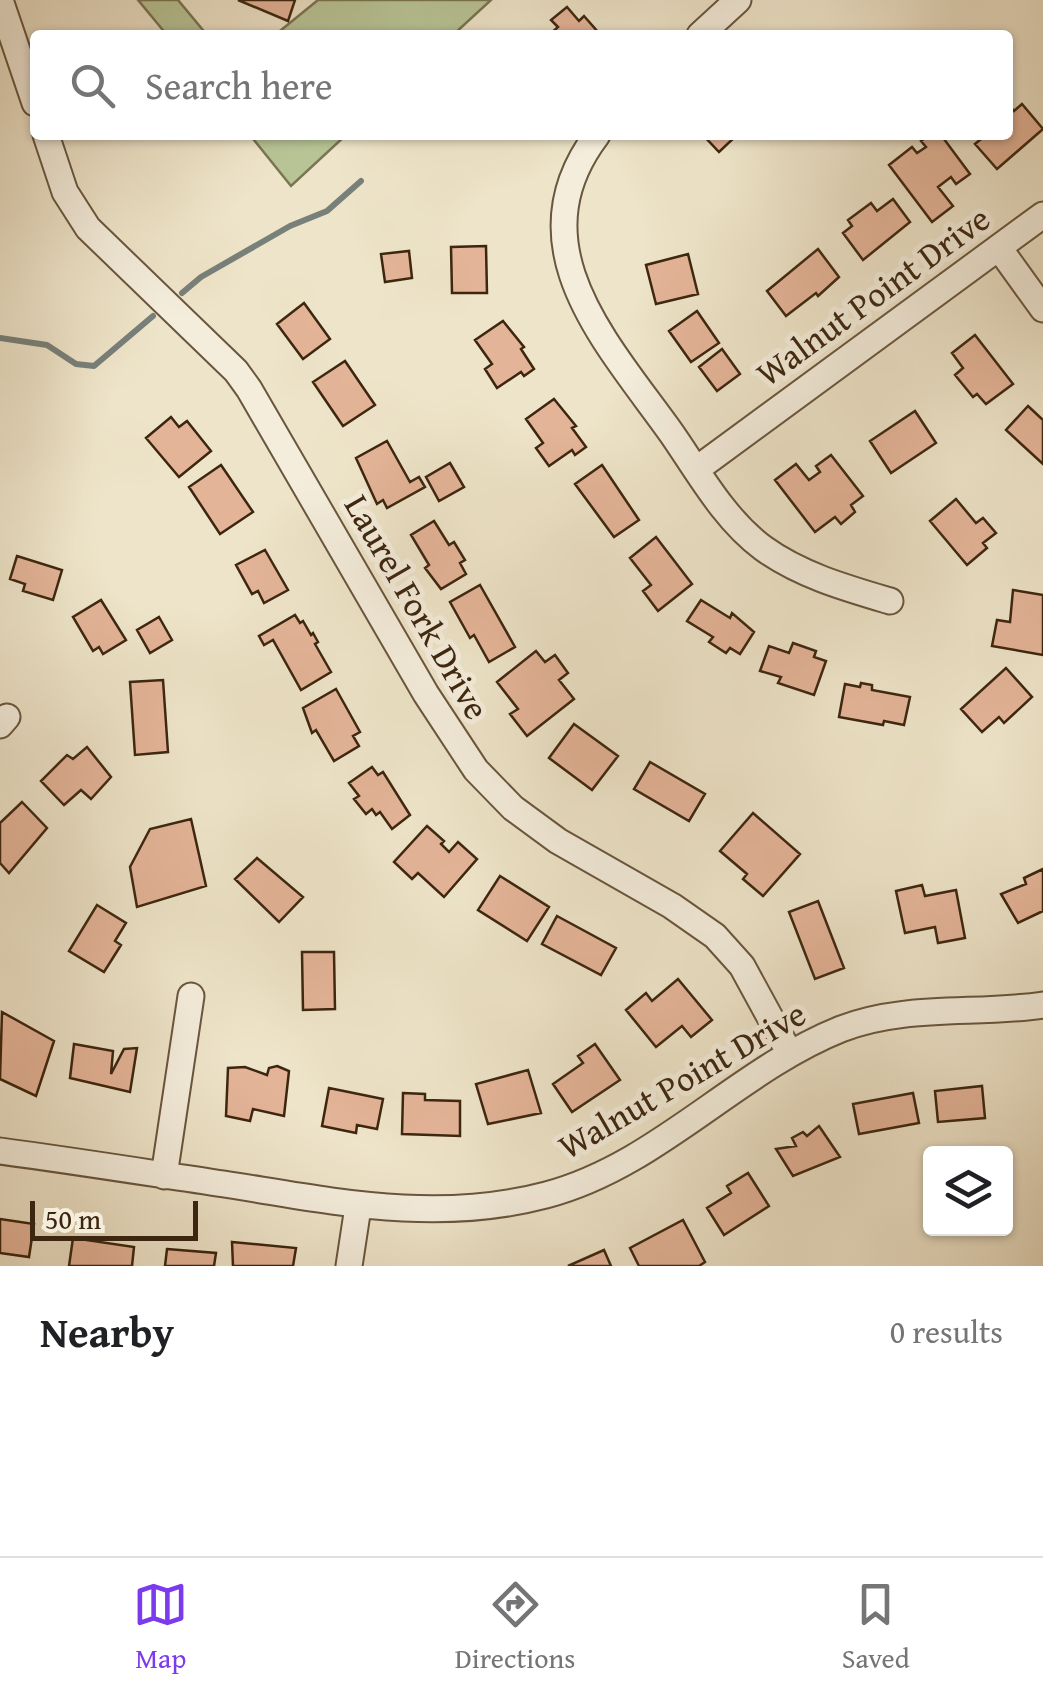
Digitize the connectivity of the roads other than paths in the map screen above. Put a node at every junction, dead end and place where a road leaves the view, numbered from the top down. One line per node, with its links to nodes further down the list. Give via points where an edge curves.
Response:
1 (0, 0): 4 (street)
2 (738, 0): 3 (street)
3 (705, 30)
4 (30, 88)
5 (48, 140): 14 (street, Laurel Fork Drive, via 65,192 88,228 249,389 476,770 558,841 715,936 742,966)
6 (594, 140): 10 (street, via 573,174 566,219 573,281 592,322)
7 (1043, 216): 8 (street, Walnut Point Drive)
8 (998, 248): 9 (street); 10 (street, Walnut Point Drive)
9 (1043, 310)
10 (696, 469): 11 (street, via 729,516 787,564)
11 (890, 601)
12 (191, 996): 16 (street)
13 (1043, 1005): 14 (street, Walnut Point Drive, via 896,1016 844,1028)
14 (790, 1054): 17 (street, Walnut Point Drive, via 635,1156 551,1194 487,1207)
15 (0, 1151): 16 (street, Walnut Point Drive)
16 (164, 1176): 17 (street, Walnut Point Drive)
17 (358, 1207): 18 (street)
18 (349, 1266)

